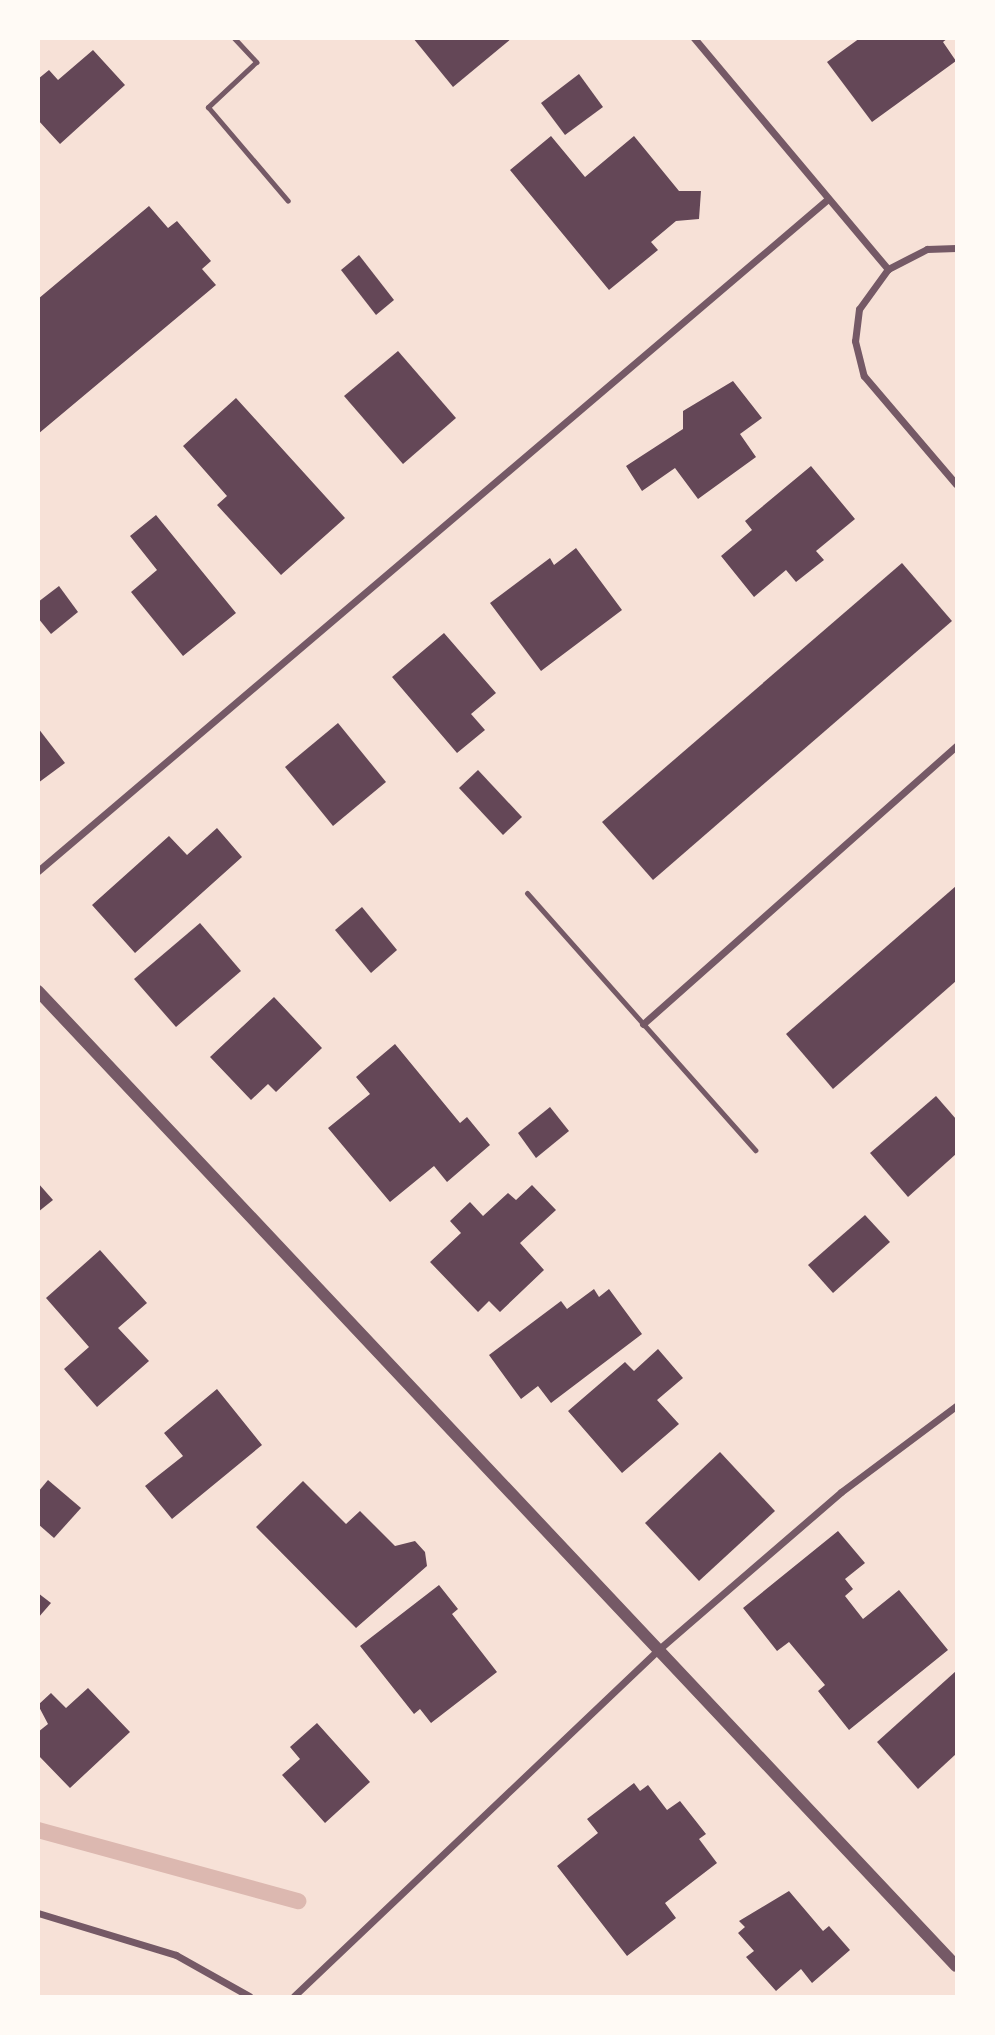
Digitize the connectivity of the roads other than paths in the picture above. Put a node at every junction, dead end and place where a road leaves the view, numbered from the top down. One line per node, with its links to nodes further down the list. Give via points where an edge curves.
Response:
1 (234, 38): 4 (lane, via 256,62 208,107)
2 (694, 38): 3 (street)
3 (828, 198): 6 (street); 9 (street)
4 (288, 201)
5 (957, 248): 6 (street, via 927,249)
6 (888, 269): 7 (street, via 859,309 855,341 864,376)
7 (957, 484)
8 (957, 746): 12 (street)
9 (38, 872)
10 (527, 893): 12 (lane)
11 (38, 991): 15 (street)
12 (643, 1024): 13 (lane)
13 (755, 1150)
14 (957, 1406): 15 (street, via 841,1492)
15 (658, 1650): 17 (street); 19 (street)
16 (38, 1913): 18 (street, via 176,1955)
17 (957, 1966)
18 (249, 1997)
19 (294, 1997)

